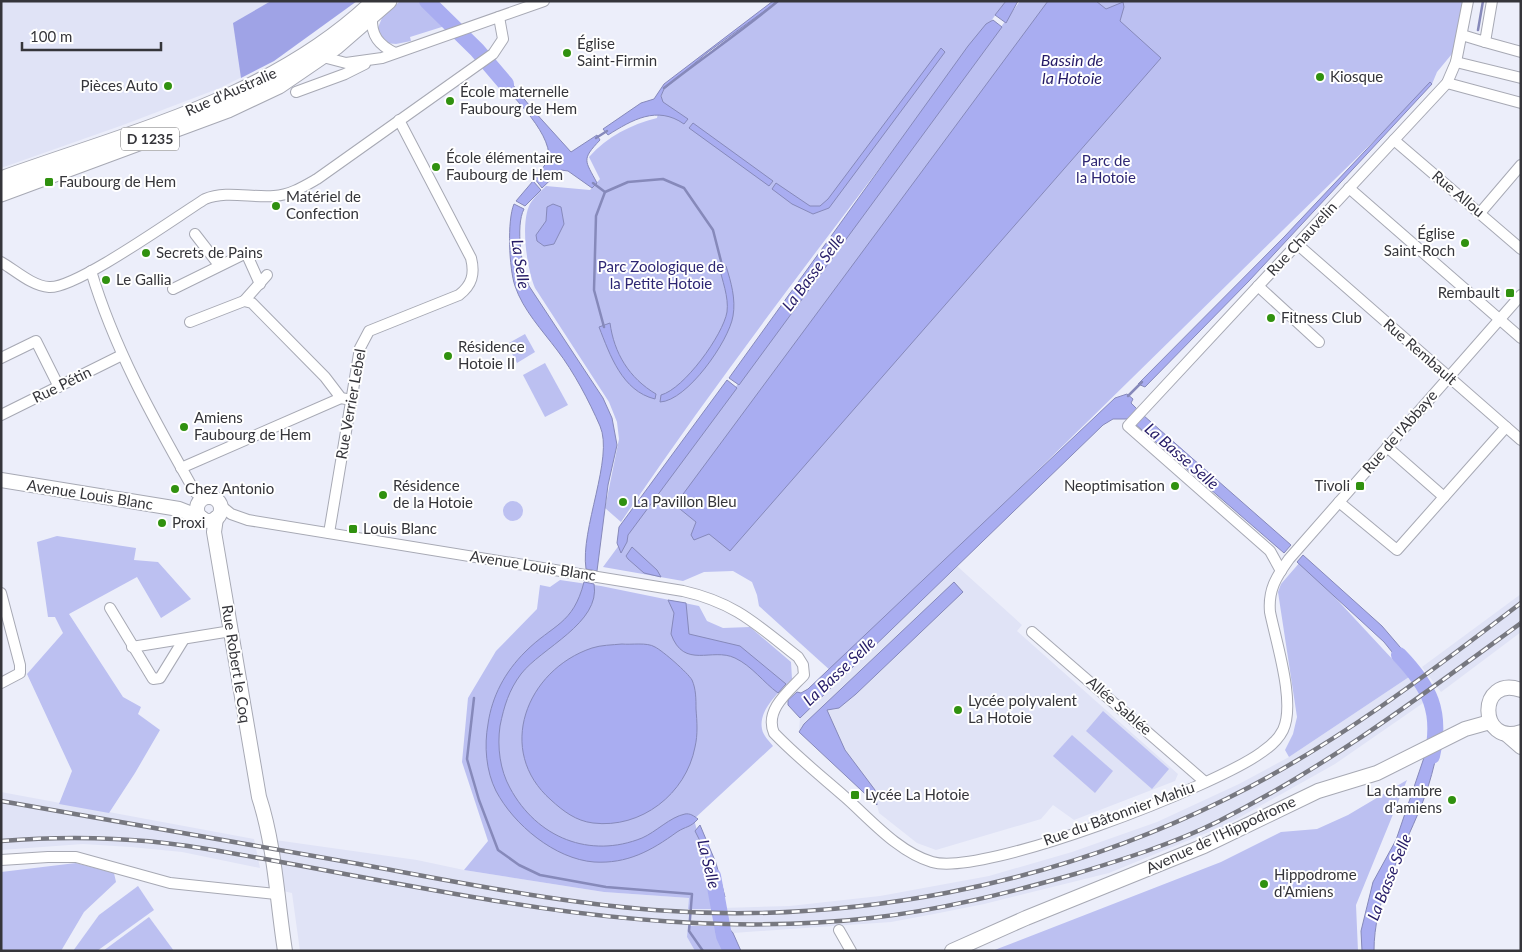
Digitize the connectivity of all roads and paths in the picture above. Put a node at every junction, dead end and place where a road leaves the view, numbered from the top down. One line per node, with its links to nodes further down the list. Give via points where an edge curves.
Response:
1 (374, 1): 8 (main road, D 1235)
2 (388, 1): 6 (main road, D 1235)
3 (544, 1): 7 (street, Rue d'Australie)
4 (1468, 1): 9 (street, Rue Chauvelin)
5 (1492, 1): 10 (street)
6 (372, 17): 8 (main road, D 1235); 12 (street, via 373,32 378,42)
7 (499, 17): 12 (street, Rue d'Australie); 20 (street, via 503,39 493,54)
8 (346, 32): 13 (main road, Rue d'Australie / D 1235); 23 (main road, Rue d'Australie / D 1235, via 256,84 219,100)
9 (1462, 35): 10 (street); 15 (street, Rue Chauvelin)
10 (1485, 42): 11 (street)
11 (1521, 52)
12 (395, 53): 14 (street, Rue d'Australie)
13 (323, 57): 14 (street, Rue d'Australie, via 346,63); 25 (main road, Rue d'Australie / D 1235, via 279,86 228,110)
14 (370, 61): 18 (street, Rue d'Australie)
15 (1456, 62): 16 (street); 17 (street, Rue Chauvelin)
16 (1521, 78)
17 (1447, 83): 19 (street); 21 (street, Rue Chauvelin)
18 (296, 92)
19 (1521, 103)
20 (399, 120): 32 (street, via 301,189 274,196 216,195 205,199); 47 (street, Rue Verrier Lebel, via 471,258 473,278 458,295 369,331 360,348)
21 (1394, 140): 24 (street, Rue Chauvelin); 26 (street, Rue Allou)
22 (1521, 165): 26 (street)
23 (1, 179)
24 (1350, 188): 28 (street, Rue Chauvelin); 39 (street)
25 (1, 194)
26 (1480, 213): 29 (street, Rue Allou)
27 (195, 234): 31 (street)
28 (1297, 244): 35 (street, Rue Chauvelin); 45 (street, Rue Rembault)
29 (1521, 249)
30 (1, 262): 32 (street, via 36,283 50,287 63,286)
31 (218, 265): 34 (street, via 247,255); 36 (street)
32 (91, 271): 43 (street)
33 (267, 276): 34 (street)
34 (260, 284): 38 (street)
35 (1258, 286): 42 (street); 60 (street, Rue Chauvelin, via 1128,426 1270,551)
36 (173, 289)
37 (1521, 294): 39 (street, Rue de l'Abbaye)
38 (244, 301): 40 (street); 47 (street, via 258,308)
39 (1499, 319): 41 (street); 45 (street, Rue de l'Abbaye)
40 (190, 322)
41 (1521, 338)
42 (1319, 342)
43 (122, 355): 46 (street, Rue Pétin); 52 (street, via 143,401)
44 (1, 358): 46 (street, via 36,341)
45 (1449, 376): 49 (street, Rue Rembault); 51 (street, Rue de l'Abbaye)
46 (59, 387): 48 (street, Rue Pétin)
47 (346, 399): 52 (street); 59 (street, Rue Verrier Lebel)
48 (1, 415)
49 (1506, 427): 50 (street, Rue Rembault); 54 (street)
50 (1521, 440)
51 (1387, 447): 54 (street); 56 (street, Rue de l'Abbaye)
52 (181, 468): 55 (street)
53 (1, 480): 57 (street, Avenue Louis Blanc)
54 (1444, 497): 56 (street, via 1397,550)
55 (201, 501): 57 (street, Avenue Louis Blanc); 58 (street, Rue Robert le Coq, via 198,511); 58 (street, via 214,498)
56 (1339, 502): 60 (street, Rue de l'Abbaye)
57 (179, 509): 58 (street, Avenue Louis Blanc)
58 (216, 517): 59 (street, Avenue Louis Blanc); 63 (street, Rue Robert le Coq)
59 (329, 533): 69 (street, Avenue Louis Blanc, via 703,595 723,602 798,657 803,665 804,675 781,700)
60 (1281, 570): 74 (street, Rue du Bâtonnier Mahiu, via 1269,597 1288,700 1287,720 1278,739 1261,754)
61 (1, 593): 67 (street, via 20,665 20,673)
62 (110, 608): 66 (street)
63 (231, 631): 65 (street); 76 (street, Rue Robert le Coq, via 259,797 260,825)
64 (1032, 632): 74 (street, Allée Sablée)
65 (184, 639): 66 (street); 66 (street, via 156,680)
66 (132, 647)
67 (1, 683)
68 (1518, 686): 70 (street, via 1498,691 1490,701)
69 (770, 721): 74 (street, Rue du Bâtonnier Mahiu, via 774,733 783,742 881,829 910,852 938,864 976,860 1079,832)
70 (1490, 722): 72 (street); 80 (street, Avenue de l'Hippodrome, via 1450,736 1377,773 1310,794 1195,850)
71 (1521, 732): 72 (street)
72 (1506, 734): 73 (street)
73 (1521, 747)
74 (1205, 782)
75 (1, 860): 76 (street, via 76,857 158,881)
76 (276, 894): 78 (street)
77 (839, 930): 79 (street)
78 (285, 951)
79 (851, 951)
80 (952, 951)

